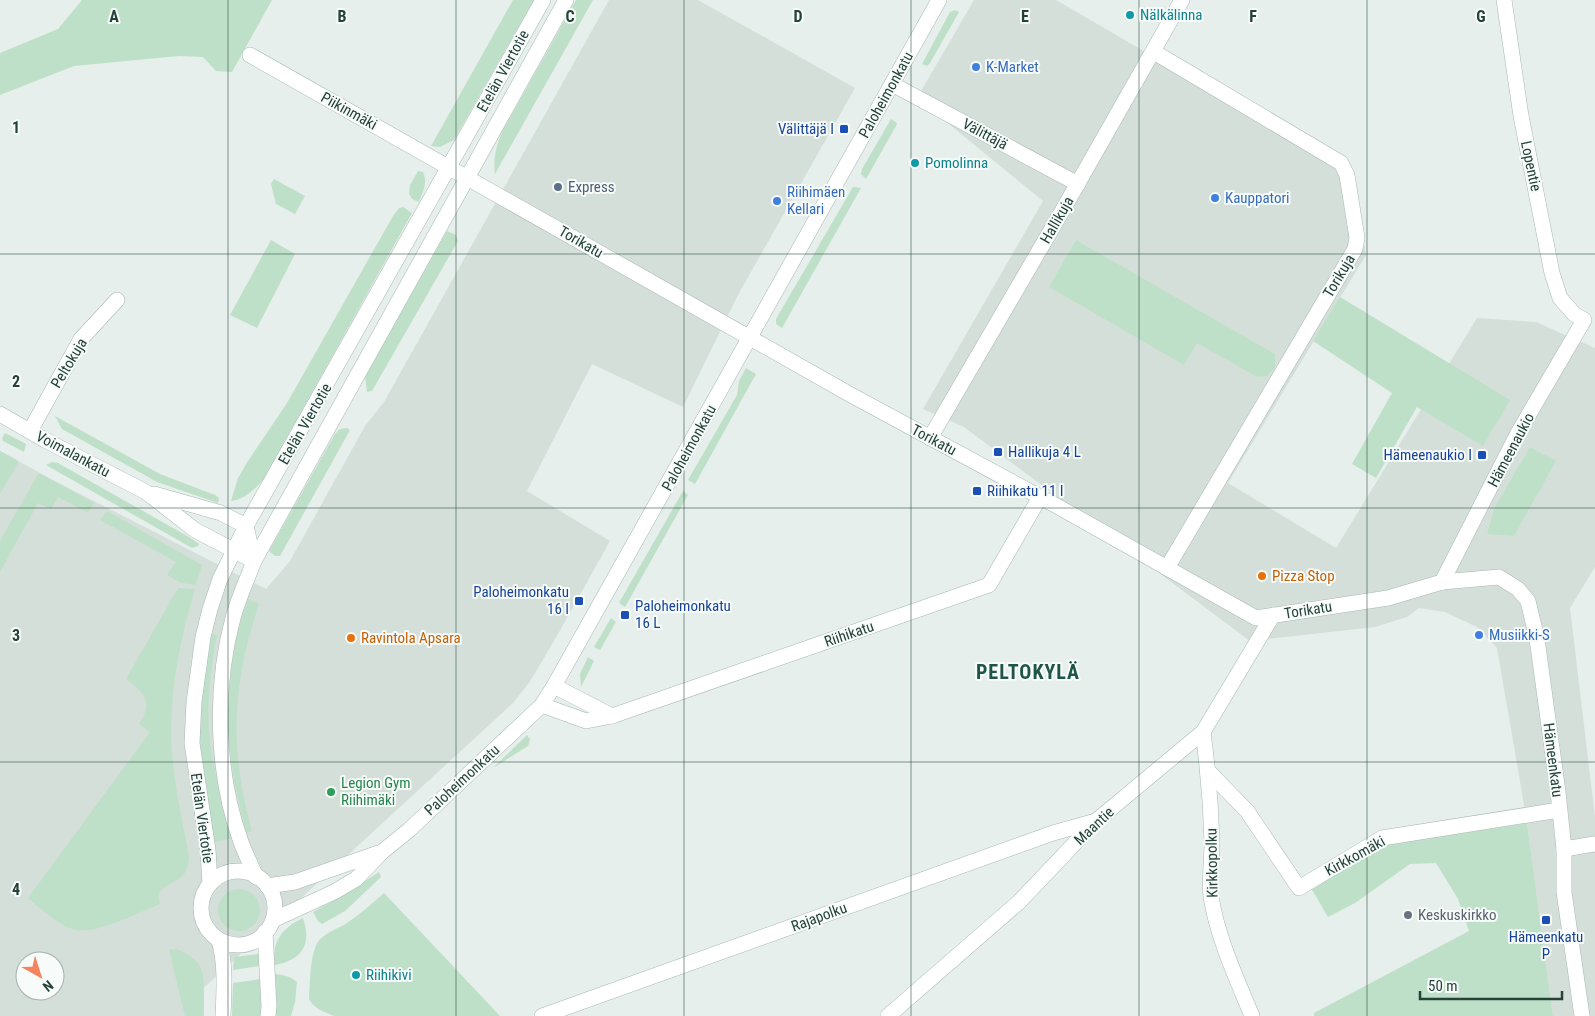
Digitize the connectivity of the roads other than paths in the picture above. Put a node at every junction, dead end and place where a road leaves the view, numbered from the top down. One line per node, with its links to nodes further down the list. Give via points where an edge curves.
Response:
1 (543, 0): 9 (street, Etelän Viertotie)
2 (566, 0): 10 (street, Etelän Viertotie)
3 (939, 0): 8 (street, Paloheimonkatu)
4 (1182, 0): 6 (street, Hallikuja)
5 (1504, 0): 13 (street, Lopentie, via 1521,116 1552,273 1560,298 1574,314)
6 (1154, 52): 11 (street, Hallikuja); 23 (street, Torikuja, via 1342,162 1358,238 1355,249)
7 (250, 55): 9 (street, Piikinmäki)
8 (892, 84): 11 (street, Välittäjä); 14 (street, Paloheimonkatu)
9 (448, 168): 10 (street, Torikatu); 20 (street, Etelän Viertotie)
10 (467, 179): 14 (street, Torikatu); 22 (street, Etelän Viertotie)
11 (1078, 184): 17 (street, Hallikuja)
12 (117, 300): 16 (street, Peltokuja, via 81,339)
13 (1589, 322): 24 (street, Hämeenaukio, via 1518,433)
14 (750, 338): 17 (street, Torikatu); 26 (street, Paloheimonkatu)
15 (0, 414): 16 (street, Voimalankatu)
16 (30, 431): 18 (street, Voimalankatu)
17 (930, 438): 19 (street, Torikatu)
18 (146, 492): 20 (street, Voimalankatu, via 221,513); 21 (street, Voimalankatu, via 195,530)
19 (1040, 496): 23 (street, Torikatu); 28 (street, Riihikatu, via 989,586)
20 (246, 526): 21 (street, Etelän Viertotie); 22 (street)
21 (234, 551): 22 (street, Voimalankatu); 37 (street, Etelän Viertotie, via 210,609 194,702 192,743)
22 (254, 561): 36 (street, Etelän Viertotie, via 233,617 220,721 229,796 241,842)
23 (1167, 568): 25 (street, Torikatu, via 1256,618)
24 (1442, 582): 25 (street, Torikatu, via 1388,598); 31 (street, Hämeenkatu, via 1499,577 1518,589 1528,601 1537,639)
25 (1273, 615): 29 (street, Maantie)
26 (554, 686): 27 (street, Paloheimonkatu); 28 (street)
27 (542, 705): 28 (street, Riihikatu, via 586,721); 35 (street, Paloheimonkatu)
28 (612, 716)
29 (1203, 732): 30 (street, Kirkkopolku); 32 (street, Maantie)
30 (1208, 772): 31 (street, Kirkkomäki, via 1247,811 1299,888 1382,838); 40 (street, Kirkkopolku, via 1211,894 1216,921)
31 (1559, 810): 34 (street, Hämeenkatu)
32 (1096, 821): 43 (street, Rajapolku, via 1053,833); 44 (street, Maantie, via 1019,902)
33 (1595, 844): 34 (street)
34 (1564, 849): 45 (street, Hämeenkatu, via 1564,892)
35 (382, 852): 36 (street, Paloheimonkatu, via 295,882); 38 (street, Paloheimonkatu, via 356,879)
36 (261, 881): 37 (street, via 242,872 228,873); 38 (street, via 273,899 274,913)
37 (210, 884): 39 (street, via 201,904 202,918 209,931)
38 (269, 926): 39 (street, via 254,941 240,945); 42 (street)
39 (220, 940): 41 (street)
40 (1247, 1015)
41 (224, 1016)
42 (268, 1016)
43 (542, 1016)
44 (888, 1016)
45 (1582, 1016)

